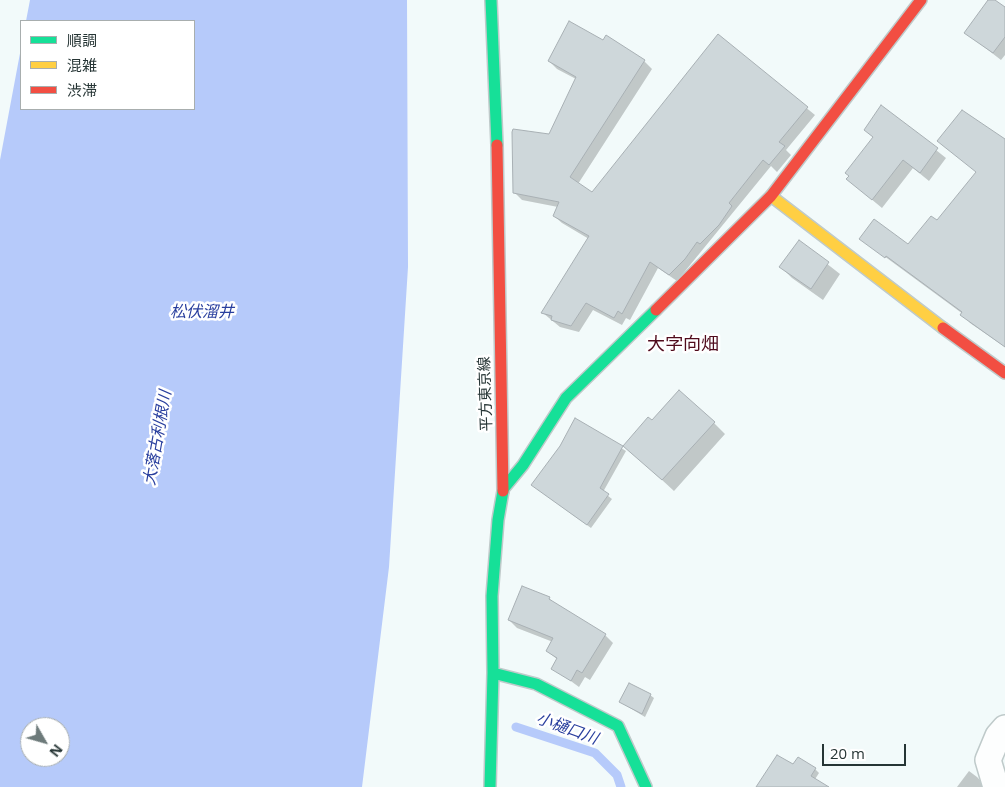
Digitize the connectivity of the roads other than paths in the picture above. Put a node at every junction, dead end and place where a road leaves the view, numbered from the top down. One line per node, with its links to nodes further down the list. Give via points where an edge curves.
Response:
1 (491, 0): 5 (street, 平方東京線)
2 (921, 0): 3 (street)
3 (771, 196): 4 (street); 5 (street, via 566,398)
4 (1005, 373)
5 (504, 488): 6 (street, 平方東京線, via 492,596)
6 (493, 673): 8 (street, 平方東京線); 9 (street, via 536,684 618,726)
7 (1005, 728): 10 (street, via 988,760)
8 (490, 787)
9 (646, 787)
10 (996, 787)

